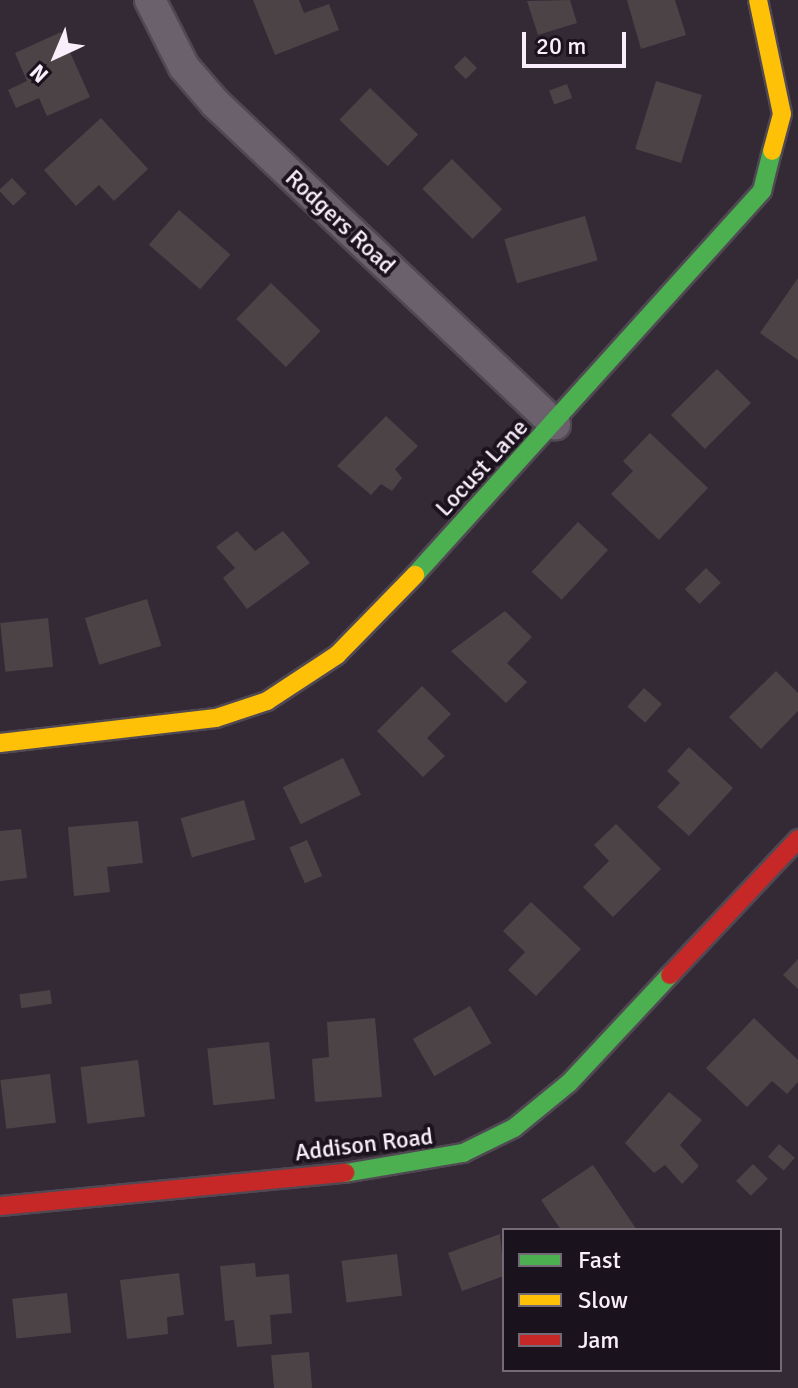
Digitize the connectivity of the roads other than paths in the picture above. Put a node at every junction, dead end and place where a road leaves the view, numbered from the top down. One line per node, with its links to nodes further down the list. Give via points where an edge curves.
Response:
1 (150, 0): 3 (street, Rodgers Road, via 184,67 215,103)
2 (758, 0): 3 (street, Locust Lane, via 782,114 762,191)
3 (555, 425): 4 (street, Locust Lane, via 304,681 216,718)
4 (0, 743)
5 (798, 839): 6 (street, Addison Road, via 569,1083 514,1128 463,1153 403,1168)
6 (0, 1206)

